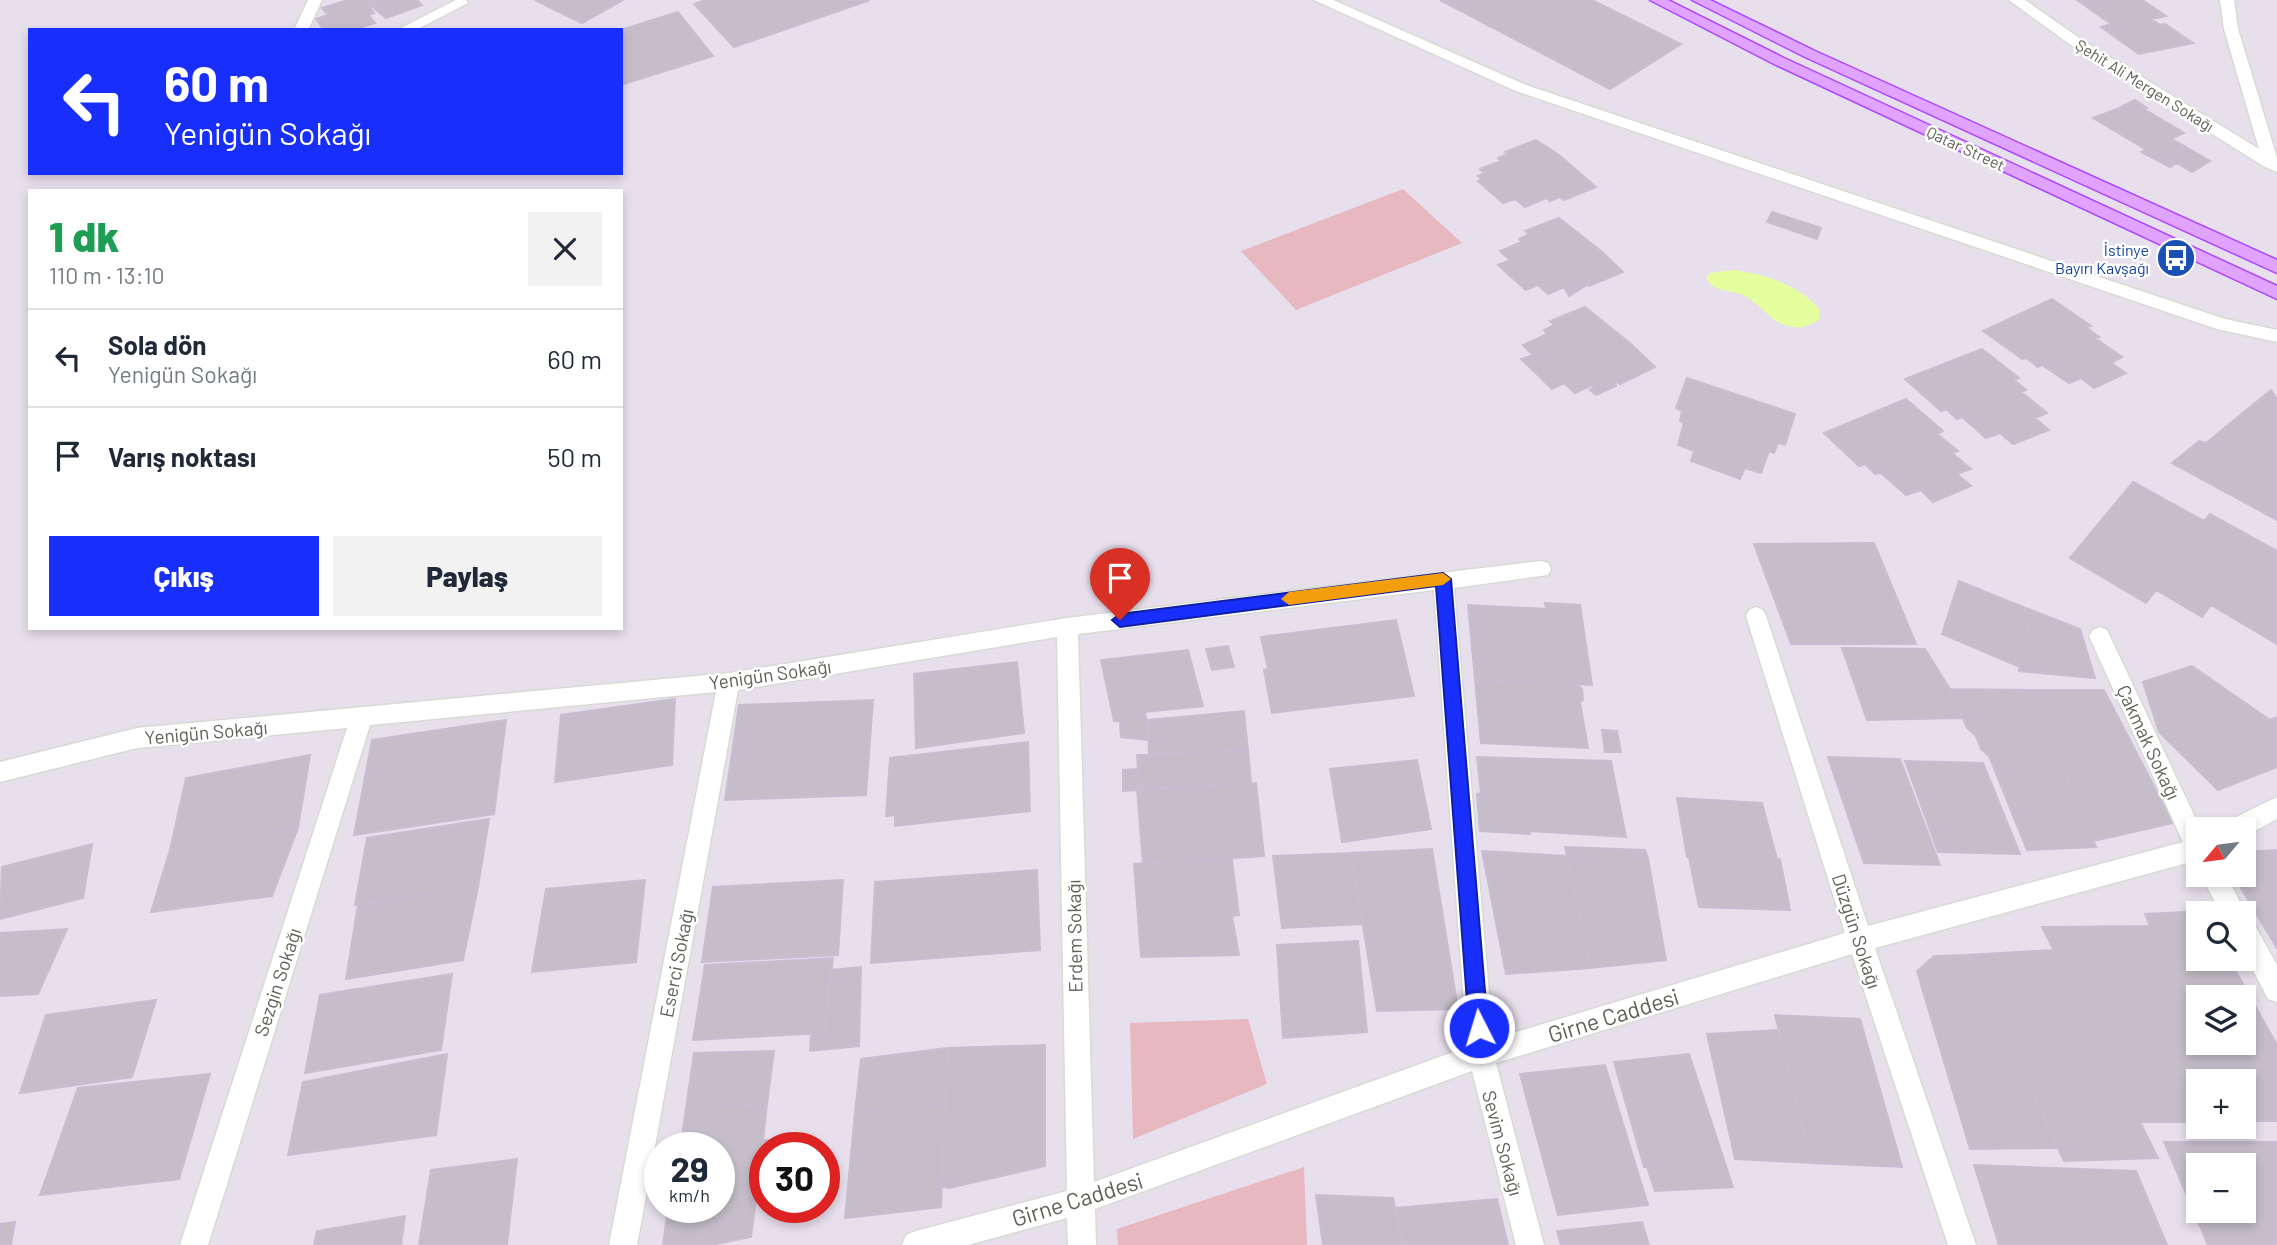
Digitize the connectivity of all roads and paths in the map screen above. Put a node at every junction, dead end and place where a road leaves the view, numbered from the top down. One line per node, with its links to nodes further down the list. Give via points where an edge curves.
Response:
1 (315, 0): 8 (street)
2 (1321, 0): 13 (street, via 1521,88 2223,326)
3 (1657, 0): 12 (main road, Qatar Street)
4 (1699, 0): 11 (main road, Qatar Street)
5 (2016, 0): 10 (street, Şehit Ali Mergen Sokağı)
6 (2227, 0): 10 (street, via 2231,29)
7 (461, 3): 9 (street)
8 (302, 28)
9 (408, 28)
10 (2275, 166)
11 (2277, 267)
12 (2277, 293)
13 (2277, 336)
14 (1541, 569): 15 (street, Yenigün Sokağı)
15 (1443, 579): 17 (street, Yenigün Sokağı); 29 (street, Sevim Sokağı)
16 (1756, 616): 26 (street, Düzgün Sokağı)
17 (1066, 627): 19 (street, Yenigün Sokağı); 30 (street, Erdem Sokağı)
18 (2099, 636): 24 (street, Çakmak Sokağı)
19 (730, 682): 20 (street, Yenigün Sokağı); 32 (street, Eserci Sokağı)
20 (360, 718): 21 (street, Yenigün Sokağı, via 137,738); 31 (street, Sezgin Sokağı)
21 (0, 772)
22 (2277, 807): 23 (street)
23 (2256, 818)
24 (2186, 822)
25 (2186, 851): 26 (street, Girne Caddesi)
26 (1860, 940): 29 (street, Girne Caddesi); 36 (street, Düzgün Sokağı)
27 (2256, 952): 28 (street)
28 (2277, 990)
29 (1481, 1055): 30 (street, Girne Caddesi); 35 (street, Sevim Sokağı)
30 (1080, 1201): 33 (street, Girne Caddesi); 34 (street, Erdem Sokağı)
31 (194, 1245)
32 (623, 1245)
33 (916, 1245)
34 (1082, 1245)
35 (1530, 1245)
36 (1962, 1245)

